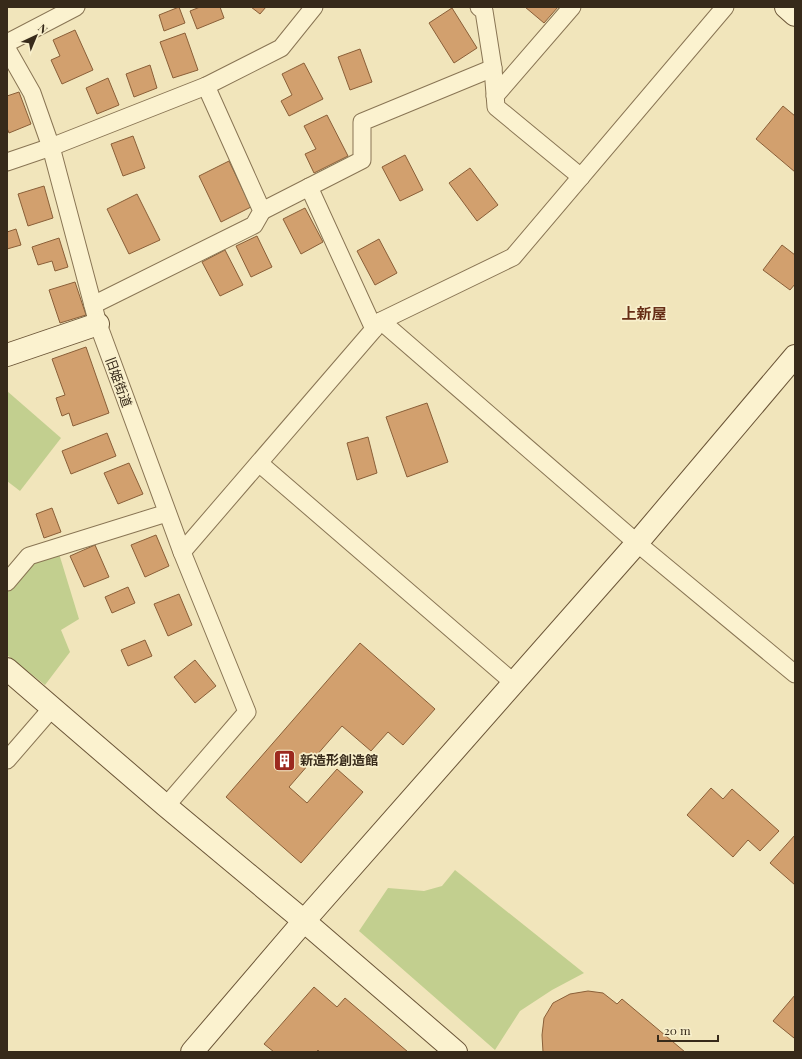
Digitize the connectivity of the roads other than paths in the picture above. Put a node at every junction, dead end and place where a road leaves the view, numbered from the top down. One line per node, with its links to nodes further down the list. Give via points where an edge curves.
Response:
1 (76, 7): 8 (street)
2 (314, 7): 11 (street, via 281,48)
3 (479, 7): 10 (street, via 484,11)
4 (572, 7): 12 (street)
5 (725, 7): 15 (street)
6 (786, 7): 7 (street)
7 (795, 15)
8 (7, 43)
9 (7, 49): 13 (street, 旧姫街道, via 32,93)
10 (493, 68): 12 (street); 16 (street, via 362,122 362,160)
11 (206, 86): 13 (street); 17 (street)
12 (495, 96): 15 (street, via 496,107)
13 (51, 147): 14 (street); 18 (street, 旧姫街道)
14 (7, 162)
15 (581, 177): 19 (street, via 513,258)
16 (309, 187): 17 (street); 19 (street)
17 (262, 211): 18 (street, via 254,225)
18 (95, 315): 20 (street); 23 (street, 旧姫街道)
19 (378, 325): 22 (street); 24 (street)
20 (7, 355)
21 (795, 356): 24 (street)
22 (259, 462): 25 (street); 29 (street)
23 (167, 513): 25 (street, 旧姫街道); 26 (street, via 29,556)
24 (637, 543): 28 (street); 29 (street)
25 (182, 552): 32 (street, 旧姫街道, via 247,712)
26 (7, 582)
27 (7, 669): 30 (street)
28 (795, 674)
29 (514, 683): 33 (street)
30 (52, 708): 31 (street); 32 (street)
31 (7, 760)
32 (166, 806): 33 (street)
33 (304, 921): 34 (street); 35 (street)
34 (192, 1052)
35 (456, 1052)

